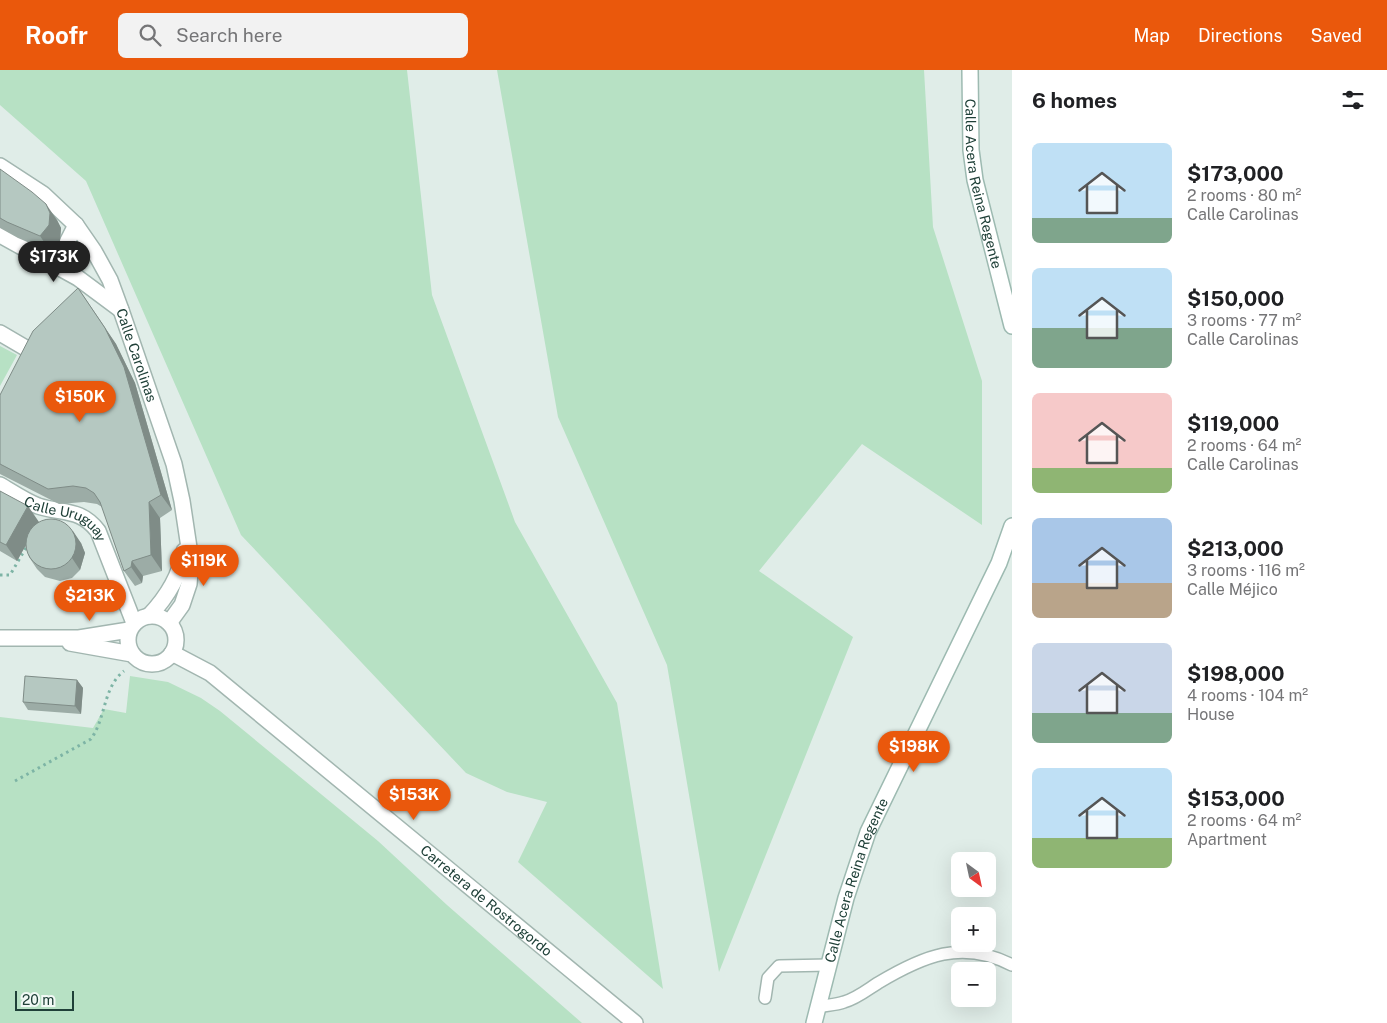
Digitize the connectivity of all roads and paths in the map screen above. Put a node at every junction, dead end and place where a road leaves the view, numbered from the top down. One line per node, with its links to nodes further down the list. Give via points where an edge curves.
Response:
1 (970, 70): 7 (street, Calle Acera Reina Regente, via 971,150 975,180)
2 (0, 166): 3 (street, via 43,194)
3 (76, 225): 5 (street); 6 (street, via 110,280)
4 (0, 235): 5 (street, Calle Carolinas)
5 (55, 266): 6 (street, Calle Carolinas, via 78,278)
6 (122, 310): 12 (street, Calle Carolinas, via 174,464)
7 (1012, 326)
8 (0, 333): 9 (street, via 29,350 32,356)
9 (21, 379)
10 (0, 485): 17 (street, Calle Uruguay, via 38,506 79,514 89,520 98,531)
11 (1012, 526): 23 (street, Calle Acera Reina Regente, via 999,563 868,832)
12 (186, 540): 15 (street, Calle Carolinas, via 183,561 175,581); 16 (street, Calle Carolinas, via 191,561 189,584 182,605)
13 (30, 542): 14 (path, via 10,575)
14 (0, 575)
15 (149, 616): 16 (street, via 160,617); 17 (street)
16 (169, 623): 20 (street, via 174,632)
17 (132, 627): 19 (street); 21 (street, via 129,646)
18 (0, 638): 19 (street)
19 (54, 640): 21 (street)
20 (172, 653): 21 (street, via 158,662); 27 (street, Carretera de Rostrogordo, via 210,673)
21 (137, 658): 22 (path, via 111,685 98,728 91,739)
22 (15, 781)
23 (829, 964): 25 (lane, via 779,966 768,978); 26 (street, Calle Acera Reina Regente)
24 (1012, 965): 26 (lane, via 984,953 957,951 930,957 900,970 844,1002)
25 (765, 998)
26 (817, 1006): 28 (street, Calle Acera Reina Regente)
27 (635, 1023)
28 (814, 1023)

